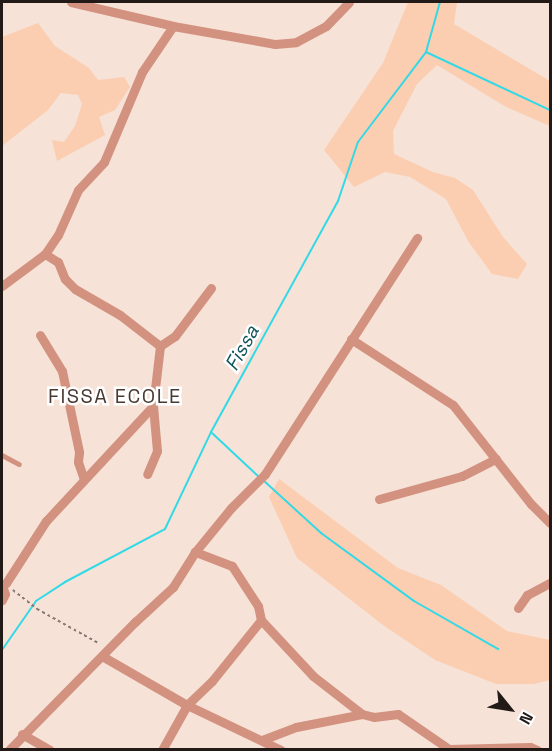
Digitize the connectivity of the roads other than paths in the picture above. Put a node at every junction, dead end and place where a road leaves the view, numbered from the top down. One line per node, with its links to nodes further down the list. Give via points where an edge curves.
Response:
1 (71, 2): 3 (street)
2 (349, 2): 3 (street, via 326,26 296,42 274,44)
3 (173, 27): 5 (street, via 142,72 104,162 78,190)
4 (417, 238): 9 (street)
5 (45, 254): 6 (street); 10 (street, via 58,262 65,279 75,289 120,315)
6 (2, 286)
7 (211, 288): 10 (street, via 175,336)
8 (40, 335): 16 (street, via 62,371)
9 (351, 339): 13 (street, via 453,405); 19 (street, via 265,474)
10 (160, 346): 11 (street)
11 (153, 406): 15 (street, via 158,451); 16 (street)
12 (2, 454): 14 (lane)
13 (496, 459): 17 (street, via 462,476); 18 (street)
14 (19, 464)
15 (147, 474)
16 (84, 479): 21 (street, via 46,521)
17 (379, 499)
18 (550, 523)
19 (195, 552): 24 (street, via 232,566 258,606); 25 (street, via 173,587)
20 (550, 583): 23 (street, via 527,595)
21 (3, 584): 22 (street)
22 (2, 600)
23 (518, 608)
24 (261, 620): 26 (street, via 212,681); 27 (street, via 313,676)
25 (105, 653): 26 (street); 28 (street)
26 (187, 705): 29 (street); 32 (street)
27 (362, 714): 29 (street, via 296,727); 34 (street, via 398,714 449,749)
28 (22, 734): 30 (street); 31 (street)
29 (262, 740): 33 (street)
30 (9, 750)
31 (50, 750)
32 (162, 750)
33 (281, 750)
34 (537, 750)

